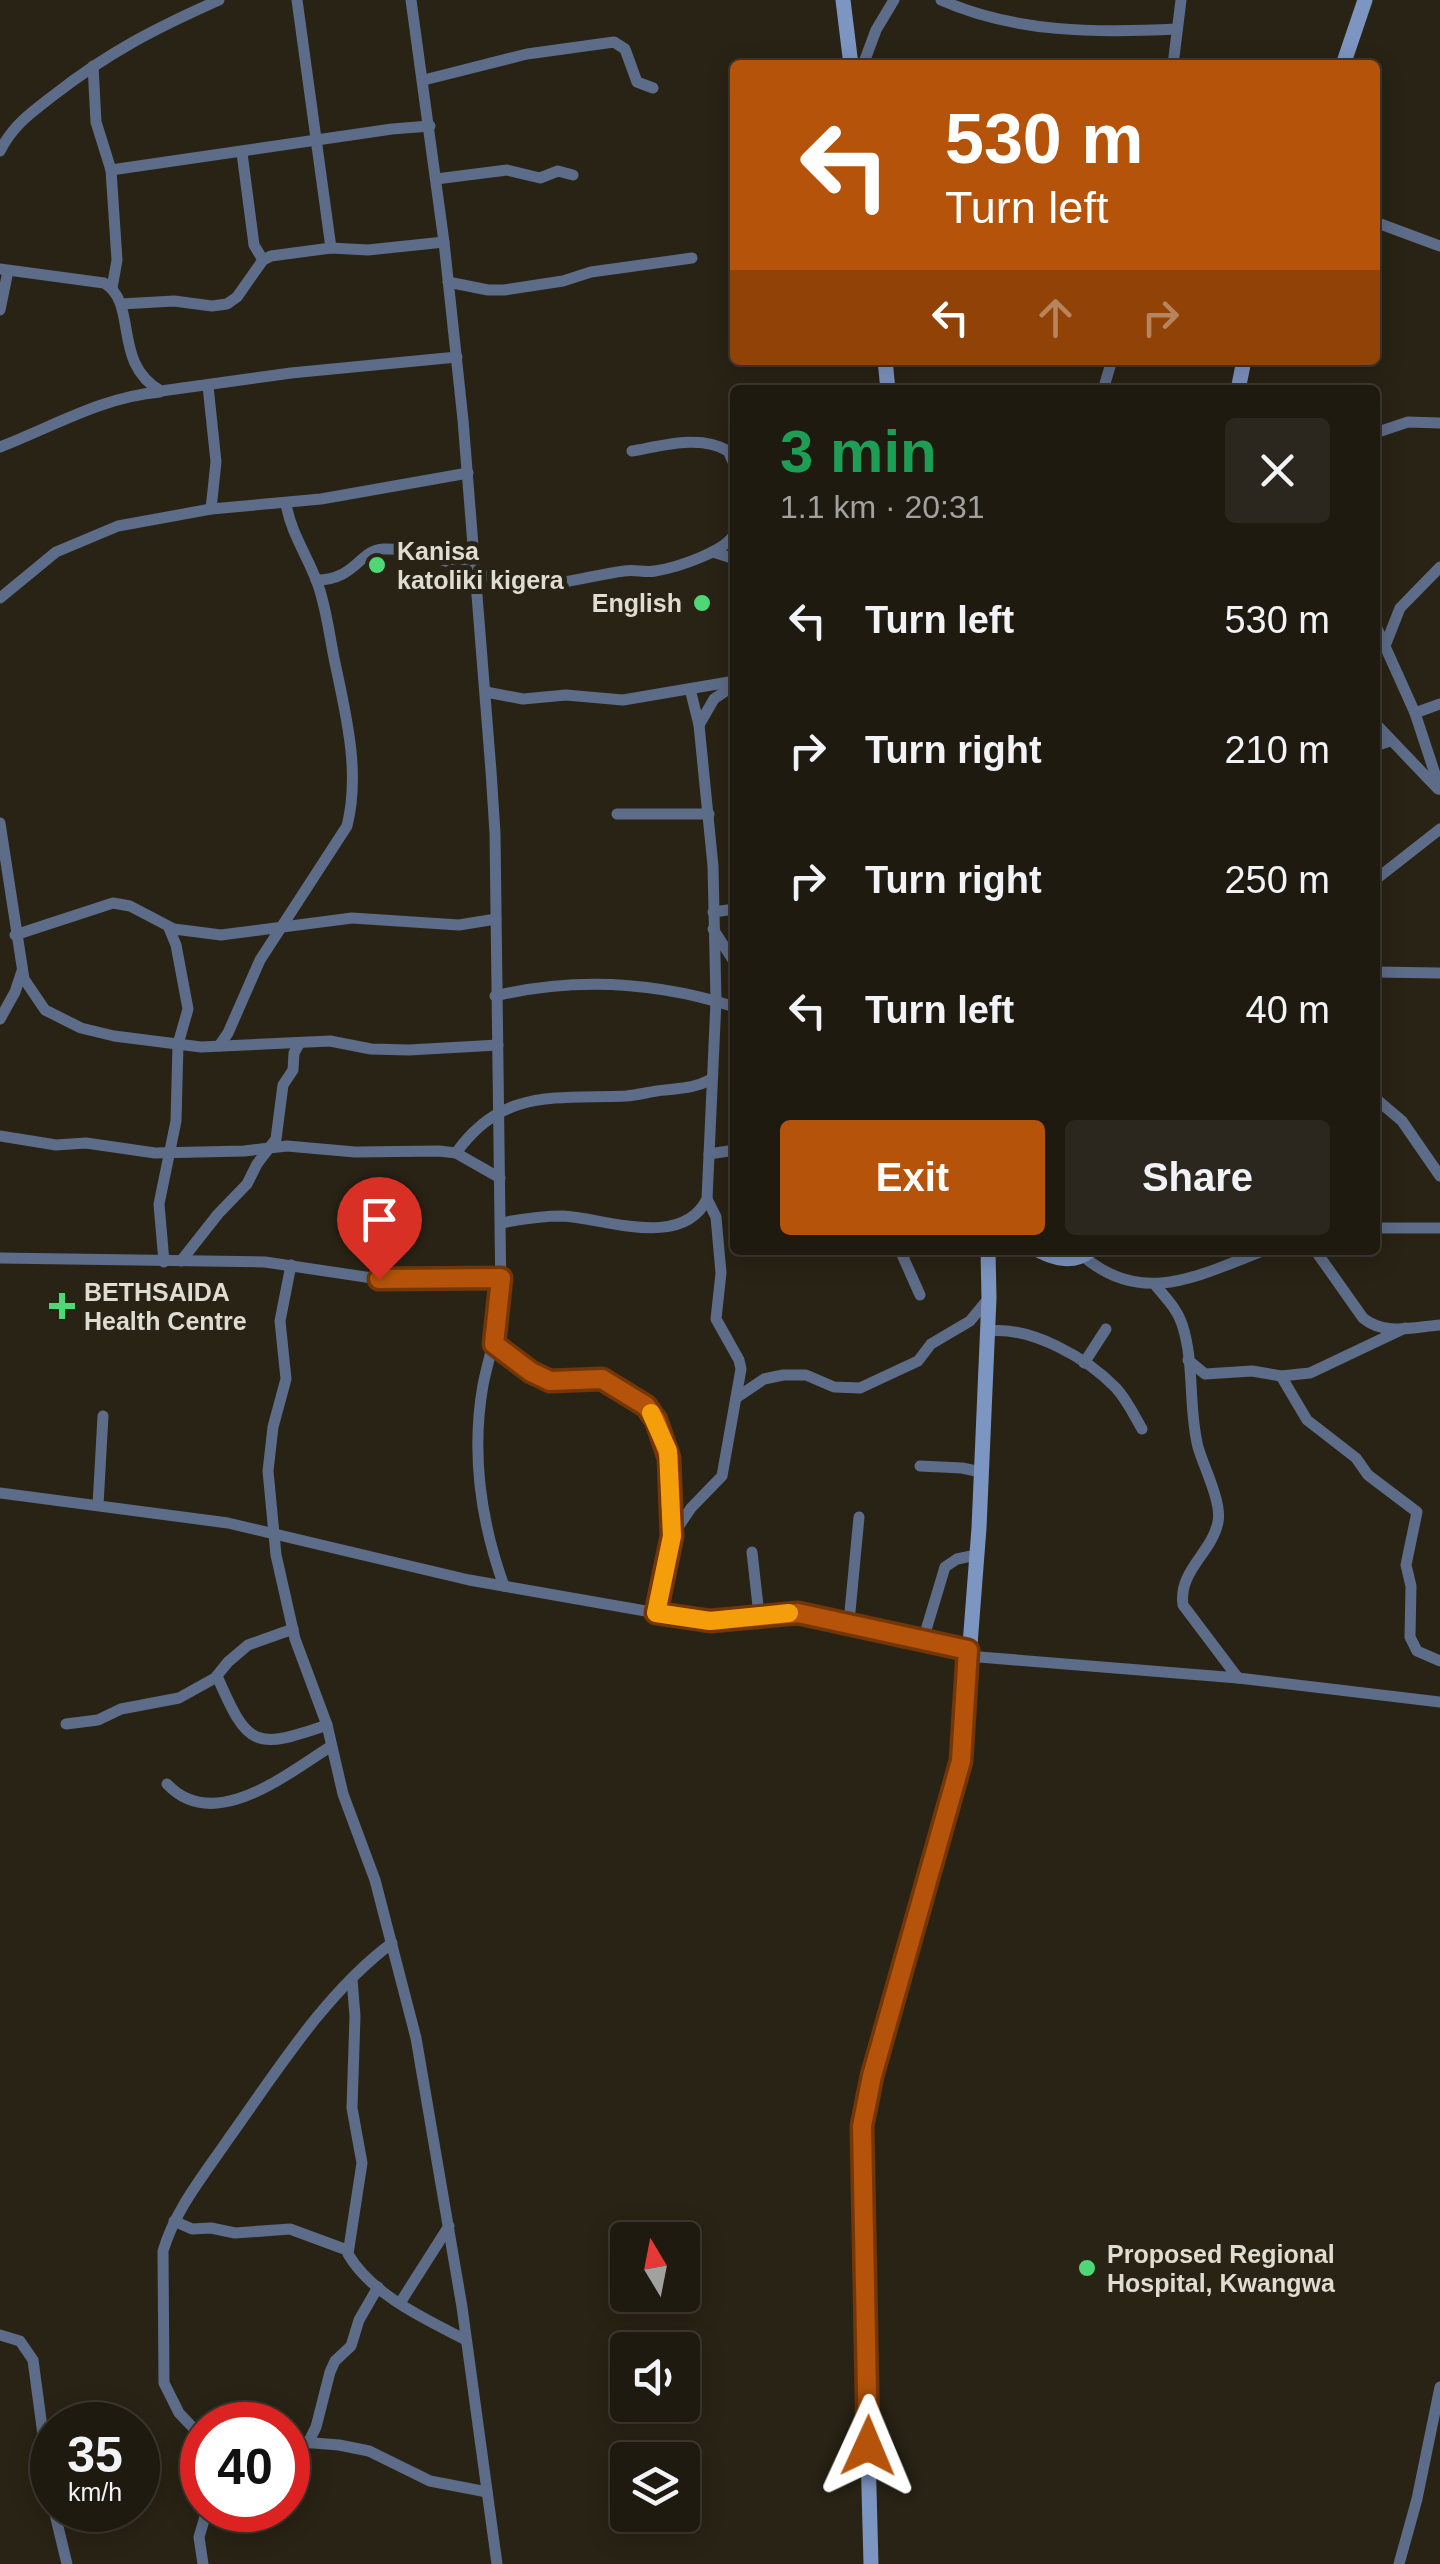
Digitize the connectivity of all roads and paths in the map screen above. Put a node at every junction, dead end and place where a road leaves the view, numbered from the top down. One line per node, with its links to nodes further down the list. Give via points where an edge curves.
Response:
1 (218, 0): 14 (street, via 146,32)
2 (297, 0): 18 (street)
3 (411, 0): 15 (street)
4 (844, 0): 10 (street)
5 (894, 0): 11 (street)
6 (940, 0): 9 (street, via 991,18 1066,31)
7 (1182, 0): 9 (street)
8 (1365, 0): 13 (street)
9 (1177, 29): 12 (street)
10 (850, 60)
11 (866, 60)
12 (1174, 60)
13 (1345, 60)
14 (93, 66): 19 (street, via 24,118); 21 (street, via 96,122)
15 (424, 80): 16 (street, via 527,54 614,42 625,49 636,82); 17 (street)
16 (653, 88)
17 (430, 126): 18 (street); 23 (street)
18 (316, 140): 20 (street); 27 (street)
19 (0, 151)
20 (242, 152): 21 (street); 29 (street, via 254,245)
21 (111, 170): 32 (street, via 117,260)
22 (573, 175): 23 (street, via 558,171 540,178 507,170)
23 (436, 179): 25 (street)
24 (1380, 224): 26 (street)
25 (444, 242): 27 (street); 31 (street)
26 (1440, 246)
27 (331, 248): 29 (street)
28 (692, 258): 31 (street, via 504,290)
29 (262, 260): 33 (street, via 224,305)
30 (4, 270): 32 (street); 34 (street)
31 (448, 282): 35 (street)
32 (112, 288): 33 (street)
33 (120, 304): 37 (street, via 137,369)
34 (0, 310)
35 (456, 357): 36 (street); 43 (street)
36 (208, 386): 37 (street); 45 (street, via 216,462)
37 (161, 392): 40 (street, via 113,400)
38 (1440, 422): 39 (street)
39 (1380, 431)
40 (0, 447)
41 (632, 451): 42 (street, via 712,444)
42 (730, 455)
43 (468, 473): 44 (street); 50 (street)
44 (286, 504): 45 (street); 51 (street)
45 (211, 509): 52 (street, via 94,534 56,552)
46 (730, 542): 47 (street)
47 (713, 552): 48 (street); 50 (street, via 656,571 526,584)
48 (730, 558)
49 (1440, 567): 54 (street, via 1400,608)
50 (476, 569): 51 (street, via 380,549 342,576); 58 (street)
51 (316, 580): 78 (street, via 349,738 352,791 347,826)
52 (0, 598)
53 (1380, 635): 54 (street)
54 (1385, 646): 60 (street)
55 (730, 682): 57 (street)
56 (730, 687): 61 (street)
57 (690, 689): 58 (street, via 623,700); 61 (street)
58 (486, 692): 75 (street)
59 (1440, 704): 60 (street)
60 (1415, 713): 65 (street)
61 (699, 725): 67 (street)
62 (1380, 730): 63 (street)
63 (1390, 741): 64 (street); 65 (street)
64 (1380, 744)
65 (1440, 790)
66 (617, 814): 67 (street)
67 (708, 814): 74 (street)
68 (0, 823): 70 (street)
69 (1440, 829): 71 (street)
70 (2, 855): 72 (street)
71 (1380, 876)
72 (5, 898): 76 (street)
73 (730, 910): 74 (street)
74 (712, 912): 79 (street)
75 (496, 919): 78 (street, via 459,925 352,918); 84 (street)
76 (10, 926): 77 (street, via 113,903); 81 (street)
77 (168, 927): 78 (street, via 232,936); 88 (street, via 188,1002)
78 (283, 928): 91 (street, via 255,969)
79 (713, 930): 80 (street); 85 (street)
80 (730, 956)
81 (22, 970): 87 (street); 88 (street, via 37,1002 56,1017 98,1034)
82 (1380, 972): 83 (street)
83 (1440, 973)
84 (495, 996): 85 (street, via 552,986 638,985); 90 (street)
85 (716, 1000): 86 (street); 92 (street)
86 (730, 1005)
87 (0, 1019)
88 (178, 1044): 91 (street); 98 (street, via 176,1122)
89 (300, 1044): 90 (street, via 408,1050); 91 (street); 96 (street, via 283,1085)
90 (498, 1045): 94 (street)
91 (219, 1046)
92 (710, 1080): 94 (street, via 690,1088 557,1097); 100 (street)
93 (1380, 1102): 101 (street)
94 (499, 1110): 99 (street); 102 (street)
95 (0, 1136): 98 (street)
96 (271, 1147): 98 (street); 99 (street); 115 (street)
97 (730, 1151): 100 (street)
98 (168, 1153): 116 (street, via 160,1204)
99 (456, 1153): 102 (street)
100 (709, 1154): 103 (street)
101 (1440, 1176)
102 (500, 1178): 104 (street)
103 (707, 1198): 104 (street, via 685,1220 646,1229 562,1216); 134 (street, via 716,1217 721,1273 716,1319 741,1365)
104 (501, 1223): 118 (street)
105 (1380, 1228): 106 (street)
106 (1440, 1228)
107 (902, 1255): 120 (street)
108 (990, 1255): 121 (street)
109 (1052, 1255): 110 (street)
110 (1076, 1255)
111 (1089, 1255): 119 (street, via 1108,1273)
112 (1251, 1255): 119 (street)
113 (1318, 1255): 122 (street)
114 (0, 1258): 116 (street)
115 (181, 1261): 116 (street); 117 (street)
116 (164, 1262)
117 (291, 1266): 118 (street, via 379,1279); 142 (street, via 280,1321 286,1379 268,1471)
118 (501, 1278): 127 (street)
119 (1156, 1286): 129 (street, via 1182,1323)
120 (920, 1295)
121 (990, 1298): 126 (street); 134 (street, via 918,1361 860,1388 783,1375)
122 (1362, 1318): 124 (street, via 1384,1329); 128 (street)
123 (1440, 1325): 124 (street)
124 (1405, 1328): 128 (street)
125 (1106, 1329): 130 (street)
126 (988, 1331): 130 (street, via 1047,1343); 138 (street)
127 (494, 1344): 143 (street, via 541,1377 602,1379 646,1406 668,1451); 146 (street, via 484,1385 479,1474 484,1523)
128 (1360, 1349): 132 (street, via 1318,1370)
129 (1188, 1360): 131 (street); 133 (street)
130 (1084, 1363): 136 (street, via 1119,1391)
131 (1203, 1374): 132 (street); 133 (street)
132 (1280, 1376): 153 (street, via 1307,1420 1417,1512 1406,1565 1410,1637 1417,1650)
133 (1189, 1377): 155 (street, via 1198,1445 1220,1515 1181,1592)
134 (736, 1398): 143 (street, via 722,1476)
135 (104, 1416): 140 (street)
136 (1142, 1428)
137 (920, 1466): 138 (street)
138 (982, 1472): 145 (street)
139 (0, 1493): 140 (street)
140 (98, 1505): 142 (street, via 228,1522)
141 (859, 1517): 149 (street)
142 (274, 1535): 146 (street); 150 (street)
143 (672, 1536): 147 (street)
144 (752, 1552): 148 (street)
145 (976, 1555): 151 (street, via 946,1567); 152 (street)
146 (504, 1586): 147 (street)
147 (656, 1613): 148 (street, via 710,1621)
148 (759, 1615): 149 (street, via 798,1613)
149 (848, 1622): 151 (street)
150 (293, 1629): 154 (street, via 248,1645); 158 (street)
151 (923, 1640): 152 (street)
152 (968, 1653): 155 (street); 181 (street, via 961,1761 862,2126)
153 (1440, 1661)
154 (217, 1676): 157 (street, via 179,1698); 158 (street, via 255,1738 284,1740)
155 (1238, 1678): 156 (street)
156 (1440, 1702)
157 (66, 1724)
158 (326, 1725): 159 (street)
159 (330, 1747): 160 (street, via 225,1804 190,1802); 161 (street)
160 (168, 1784)
161 (392, 1943): 162 (street); 164 (street, via 416,2038)
162 (352, 1980): 163 (street, via 253,2104); 165 (street, via 352,2108 362,2163)
163 (174, 2221): 165 (street, via 235,2233 290,2229); 172 (street, via 163,2251 164,2383)
164 (448, 2226): 167 (street); 169 (street)
165 (347, 2250): 166 (street)
166 (378, 2287): 167 (street); 173 (street, via 352,2346 330,2372)
167 (400, 2302): 169 (street)
168 (0, 2335): 171 (street, via 20,2341 33,2360)
169 (466, 2340): 175 (street)
170 (1440, 2387): 182 (street)
171 (39, 2402)
172 (180, 2414)
173 (310, 2439)
174 (310, 2443): 175 (street, via 369,2451 430,2481)
175 (487, 2492): 180 (street)
176 (59, 2532): 178 (street)
177 (201, 2532): 179 (street)
178 (67, 2564)
179 (204, 2564)
180 (497, 2564)
181 (872, 2564)
182 (1399, 2564)

